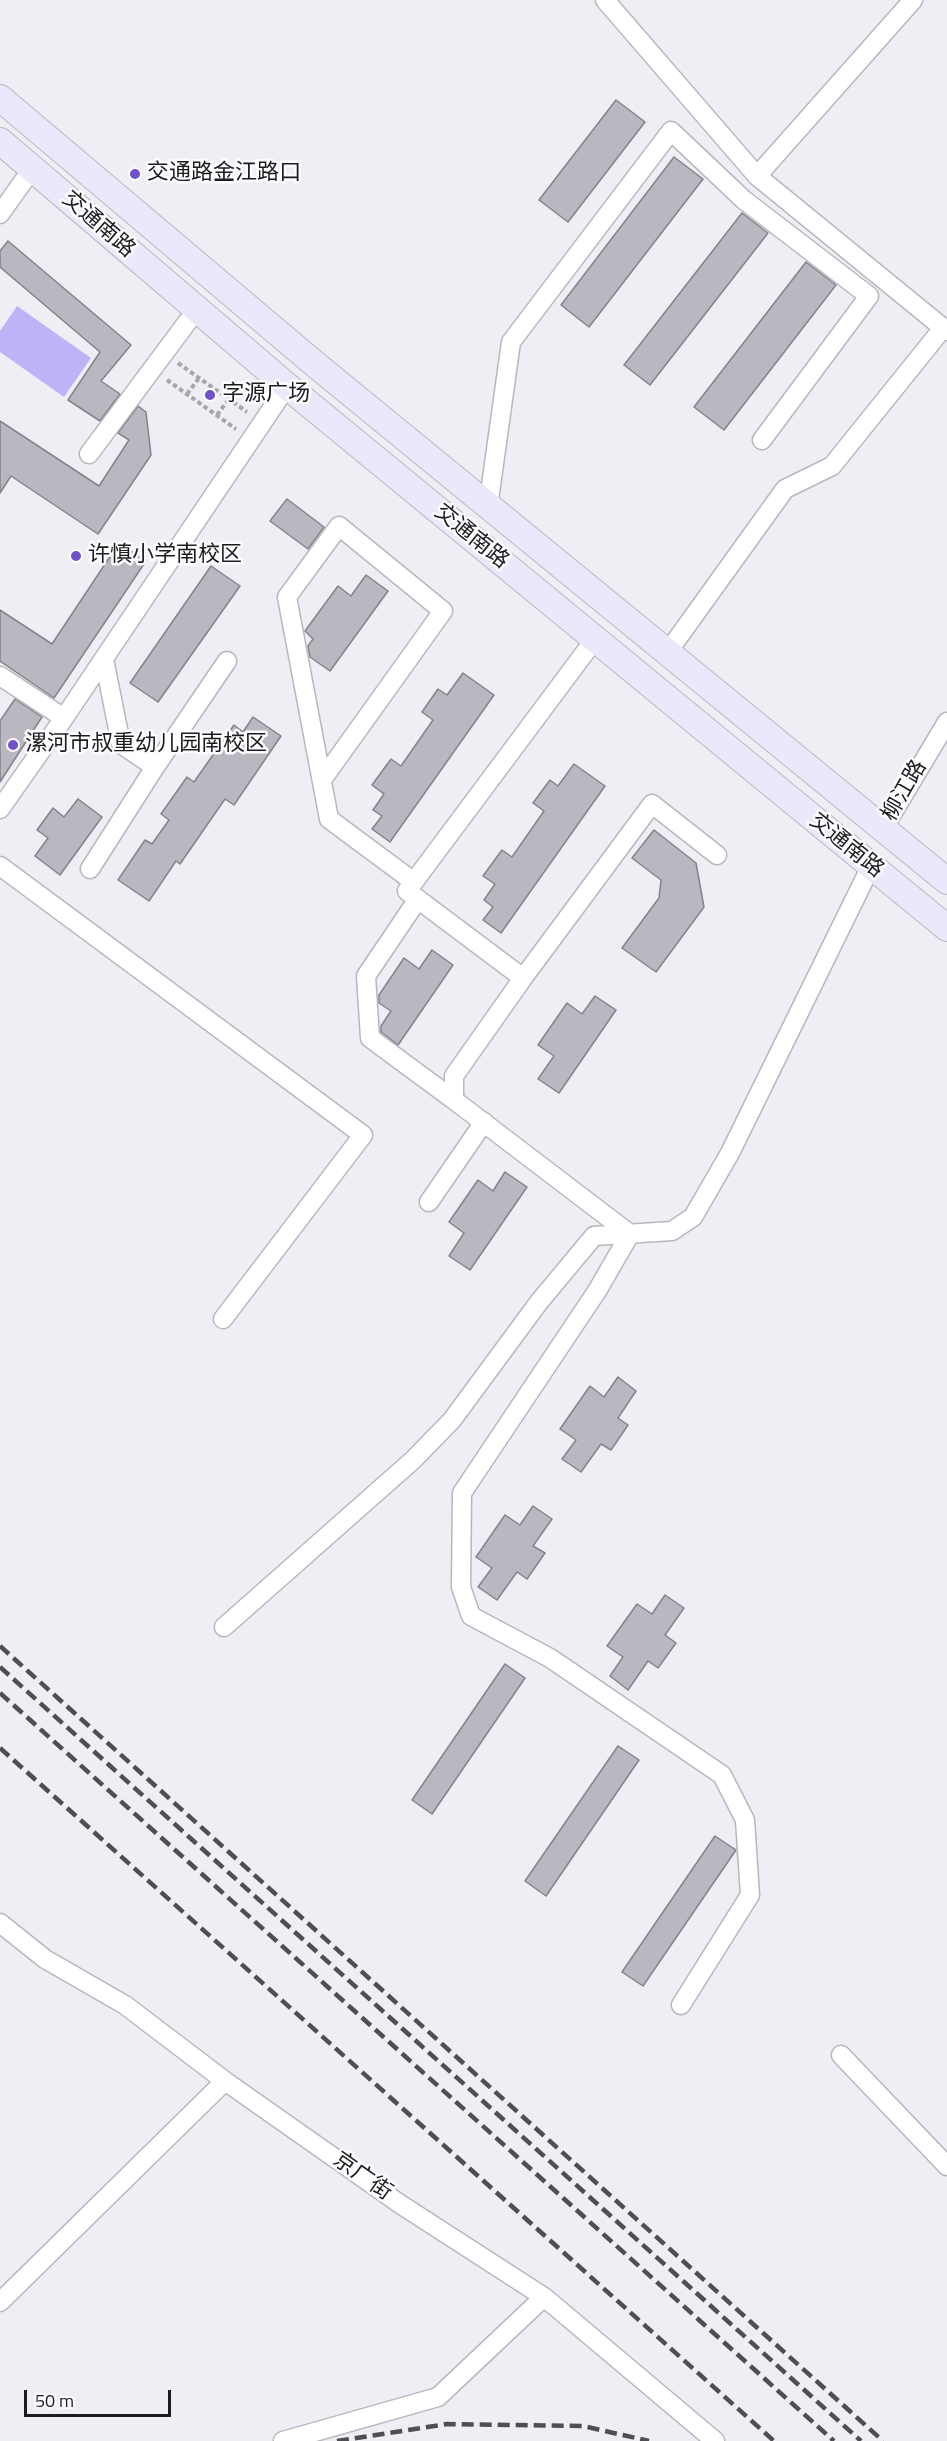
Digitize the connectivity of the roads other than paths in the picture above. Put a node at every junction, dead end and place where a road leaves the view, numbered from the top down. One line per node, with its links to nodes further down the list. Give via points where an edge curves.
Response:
1 (605, 0): 6 (street)
2 (913, 0): 6 (street)
3 (0, 98): 8 (main road, 交通南路)
4 (3, 149): 5 (main road, 交通南路)
5 (32, 169): 7 (street); 9 (main road, 交通南路)
6 (757, 176): 11 (street)
7 (0, 214)
8 (191, 258): 9 (main road); 15 (main road, 交通南路)
9 (168, 285): 10 (main road, 交通南路)
10 (196, 309): 12 (main road, 交通南路); 14 (street)
11 (945, 329): 17 (street, via 832,466 785,489)
12 (287, 386): 16 (main road, 交通南路); 18 (street)
13 (762, 440): 15 (street, via 869,296 744,200 671,131 511,342)
14 (89, 454)
15 (488, 507): 17 (main road, 交通南路)
16 (595, 639): 29 (main road, 交通南路); 32 (street)
17 (667, 653): 26 (main road, 交通南路)
18 (104, 659): 21 (street); 23 (street, via 122,744)
19 (227, 661): 23 (street)
20 (0, 676): 21 (street)
21 (64, 718): 25 (street)
22 (947, 722): 26 (street, 柳江路)
23 (155, 767): 30 (street)
24 (322, 780): 24 (street, via 286,597 339,526 443,610); 32 (street, via 329,819)
25 (0, 809)
26 (883, 829): 29 (main road); 31 (main road, 交通南路)
27 (717, 855): 34 (street, via 652,804)
28 (0, 866): 39 (street, via 363,1135)
29 (871, 866): 33 (main road, 交通南路); 38 (street, via 730,1153 693,1217 672,1231)
30 (90, 869)
31 (947, 881)
32 (416, 890): 34 (street); 35 (street, via 366,976 370,1038)
33 (947, 928)
34 (523, 978): 35 (street, via 454,1076)
35 (454, 1100): 36 (street)
36 (484, 1122): 37 (street); 38 (street)
37 (429, 1202)
38 (630, 1234): 40 (street, via 594,1236 539,1302 452,1420 413,1460); 42 (street, via 597,1291 462,1493 461,1587 471,1616 550,1658 722,1775 745,1820 750,1895)
39 (223, 1319)
40 (224, 1627)
41 (0, 1923): 44 (street, 京广街, via 45,1959 125,2005)
42 (681, 2005)
43 (841, 2055): 45 (street)
44 (225, 2081): 46 (street, 京广街, via 400,2204); 47 (street)
45 (947, 2166)
46 (544, 2297): 48 (street, via 438,2397); 49 (street, 京广街)
47 (0, 2302)
48 (283, 2441)
49 (715, 2441)

